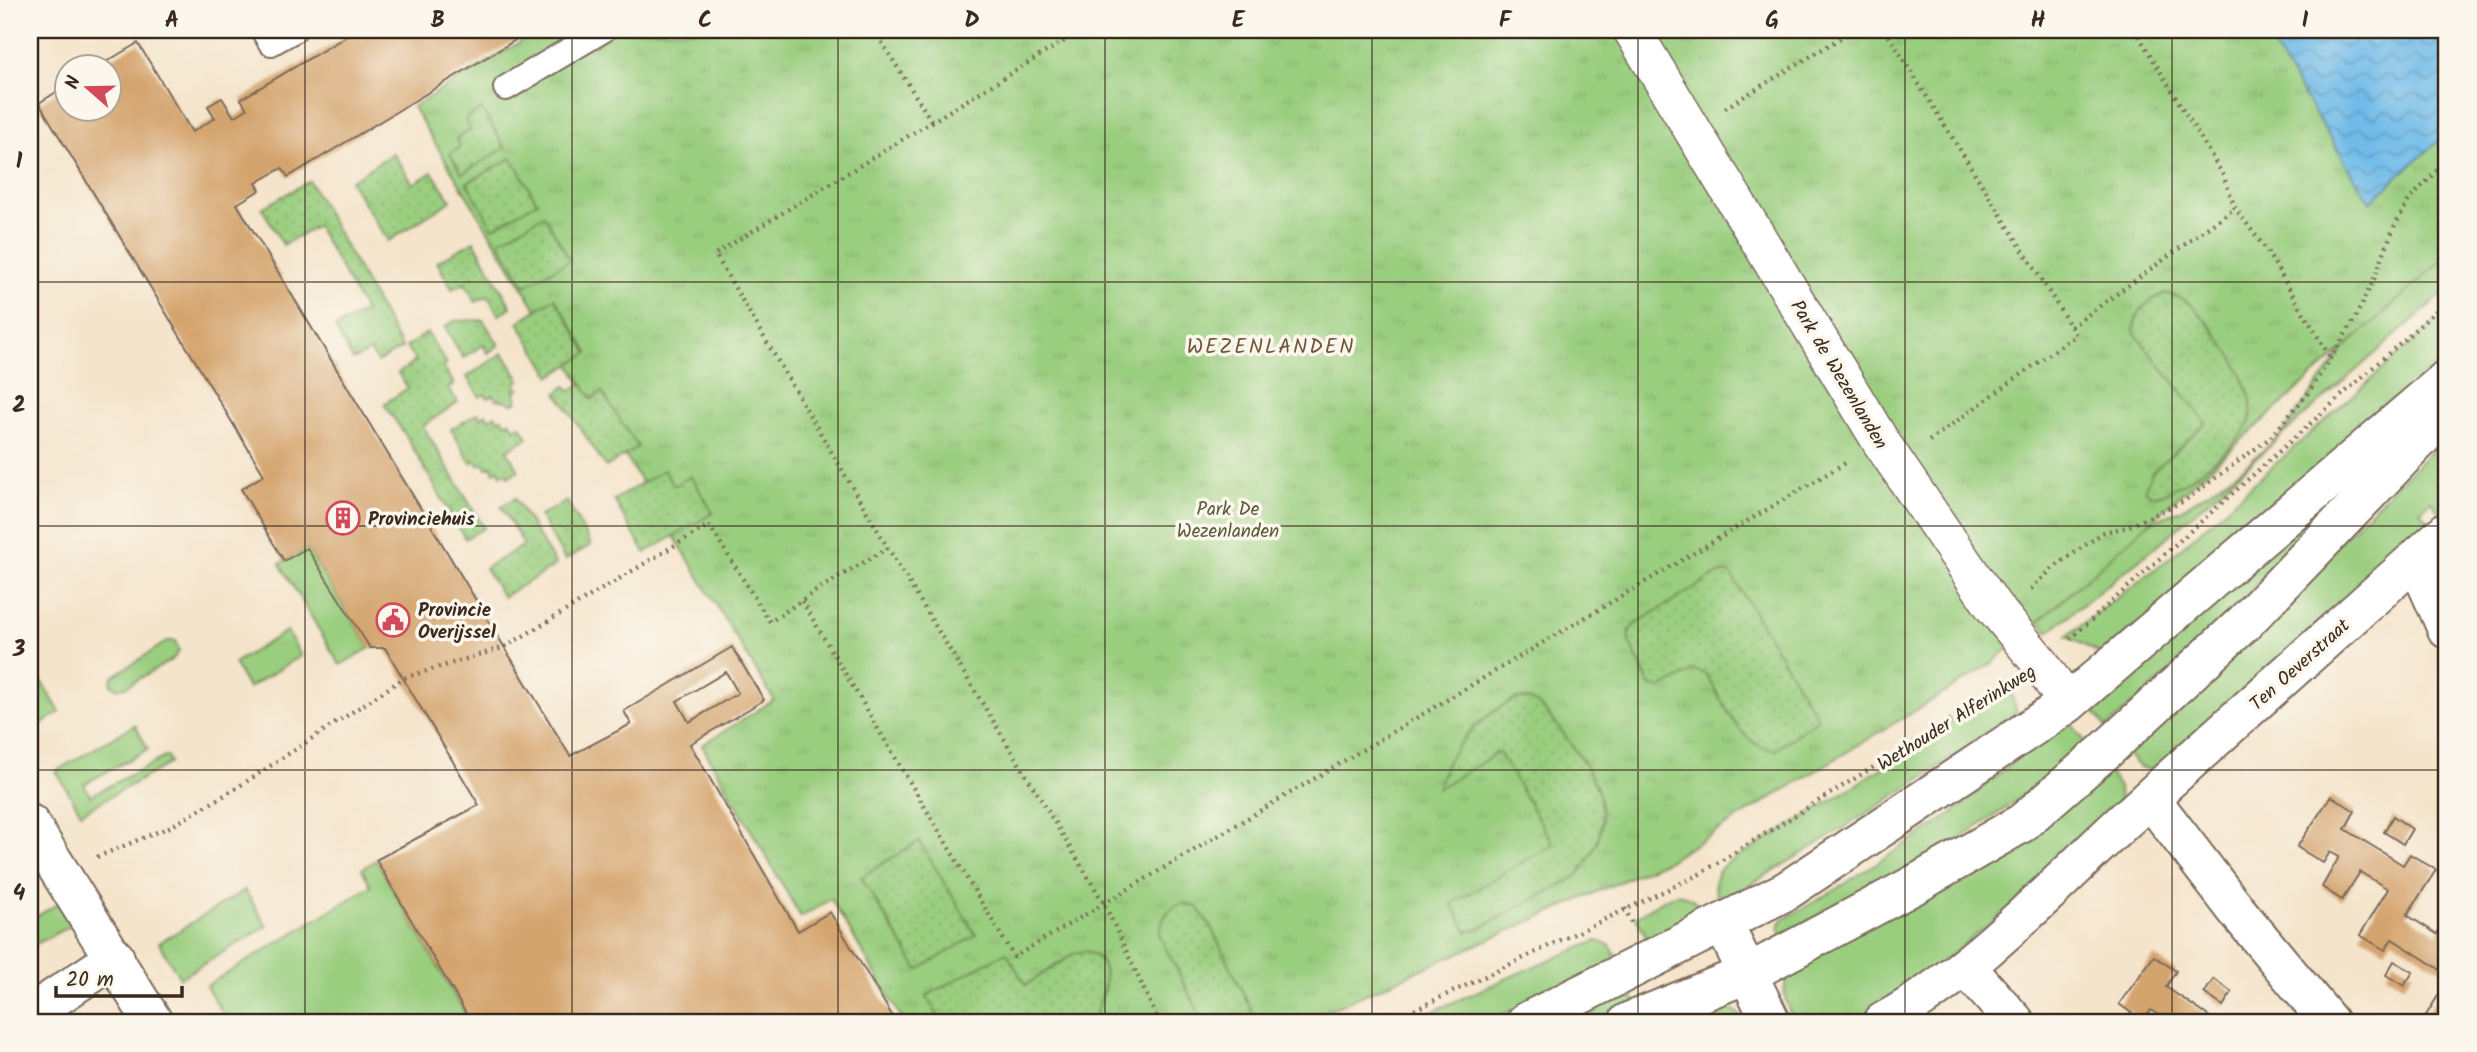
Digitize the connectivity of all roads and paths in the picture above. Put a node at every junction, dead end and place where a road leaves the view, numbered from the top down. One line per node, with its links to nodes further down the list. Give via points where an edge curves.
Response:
1 (263, 30): 2 (lane, via 271,43)
2 (294, 30)
3 (603, 30): 10 (lane)
4 (874, 30): 11 (path)
5 (1082, 30): 11 (path)
6 (1632, 30): 12 (street, Park de Wezenlanden)
7 (1854, 30): 12 (path)
8 (1885, 30): 16 (path)
9 (2135, 30): 14 (path, via 2223,175)
10 (506, 88)
11 (932, 122): 22 (path, via 715,254)
12 (1691, 128): 20 (street, Park de Wezenlanden)
13 (2447, 160): 17 (path, via 2409,200)
14 (2235, 208): 16 (path); 17 (path, via 2265,248)
15 (2447, 301): 27 (path, Wethouder Alferinkweg)
16 (2071, 327): 20 (path, via 2076,335)
17 (2332, 359): 25 (path, via 2270,438 2184,501 2127,527 2104,532 2053,568)
18 (2447, 379): 28 (main road)
19 (2447, 411): 36 (main road, via 2245,622 2022,823)
20 (1888, 453): 25 (street, Park de Wezenlanden); 32 (path)
21 (2447, 531): 23 (main road, Ten Oeverstraat)
22 (888, 548): 24 (path); 32 (path)
23 (2416, 559): 26 (main road); 29 (main road, Ten Oeverstraat)
24 (802, 601): 31 (path, via 770,622 709,525 505,647 404,678 172,826); 32 (path, via 1014,957)
25 (2002, 616): 27 (street, Park de Wezenlanden)
26 (2447, 629)
27 (2041, 664): 28 (street, Park de Wezenlanden); 40 (path, Wethouder Alferinkweg, via 1698,875)
28 (2067, 704): 33 (main road, via 1786,891)
29 (2150, 797): 35 (main road, Ten Oeverstraat); 46 (main road)
30 (30, 824): 34 (main road)
31 (105, 852)
32 (1105, 905): 39 (path)
33 (1723, 923): 36 (main road); 41 (main road)
34 (115, 958): 37 (main road); 38 (main road)
35 (1966, 967): 44 (main road, Ten Oeverstraat); 45 (main road)
36 (1747, 974): 42 (main road); 43 (main road)
37 (30, 1014)
38 (153, 1022)
39 (1159, 1022)
40 (1389, 1022)
41 (1526, 1022)
42 (1628, 1022)
43 (1771, 1022)
44 (1883, 1022)
45 (2015, 1022)
46 (2329, 1022)

